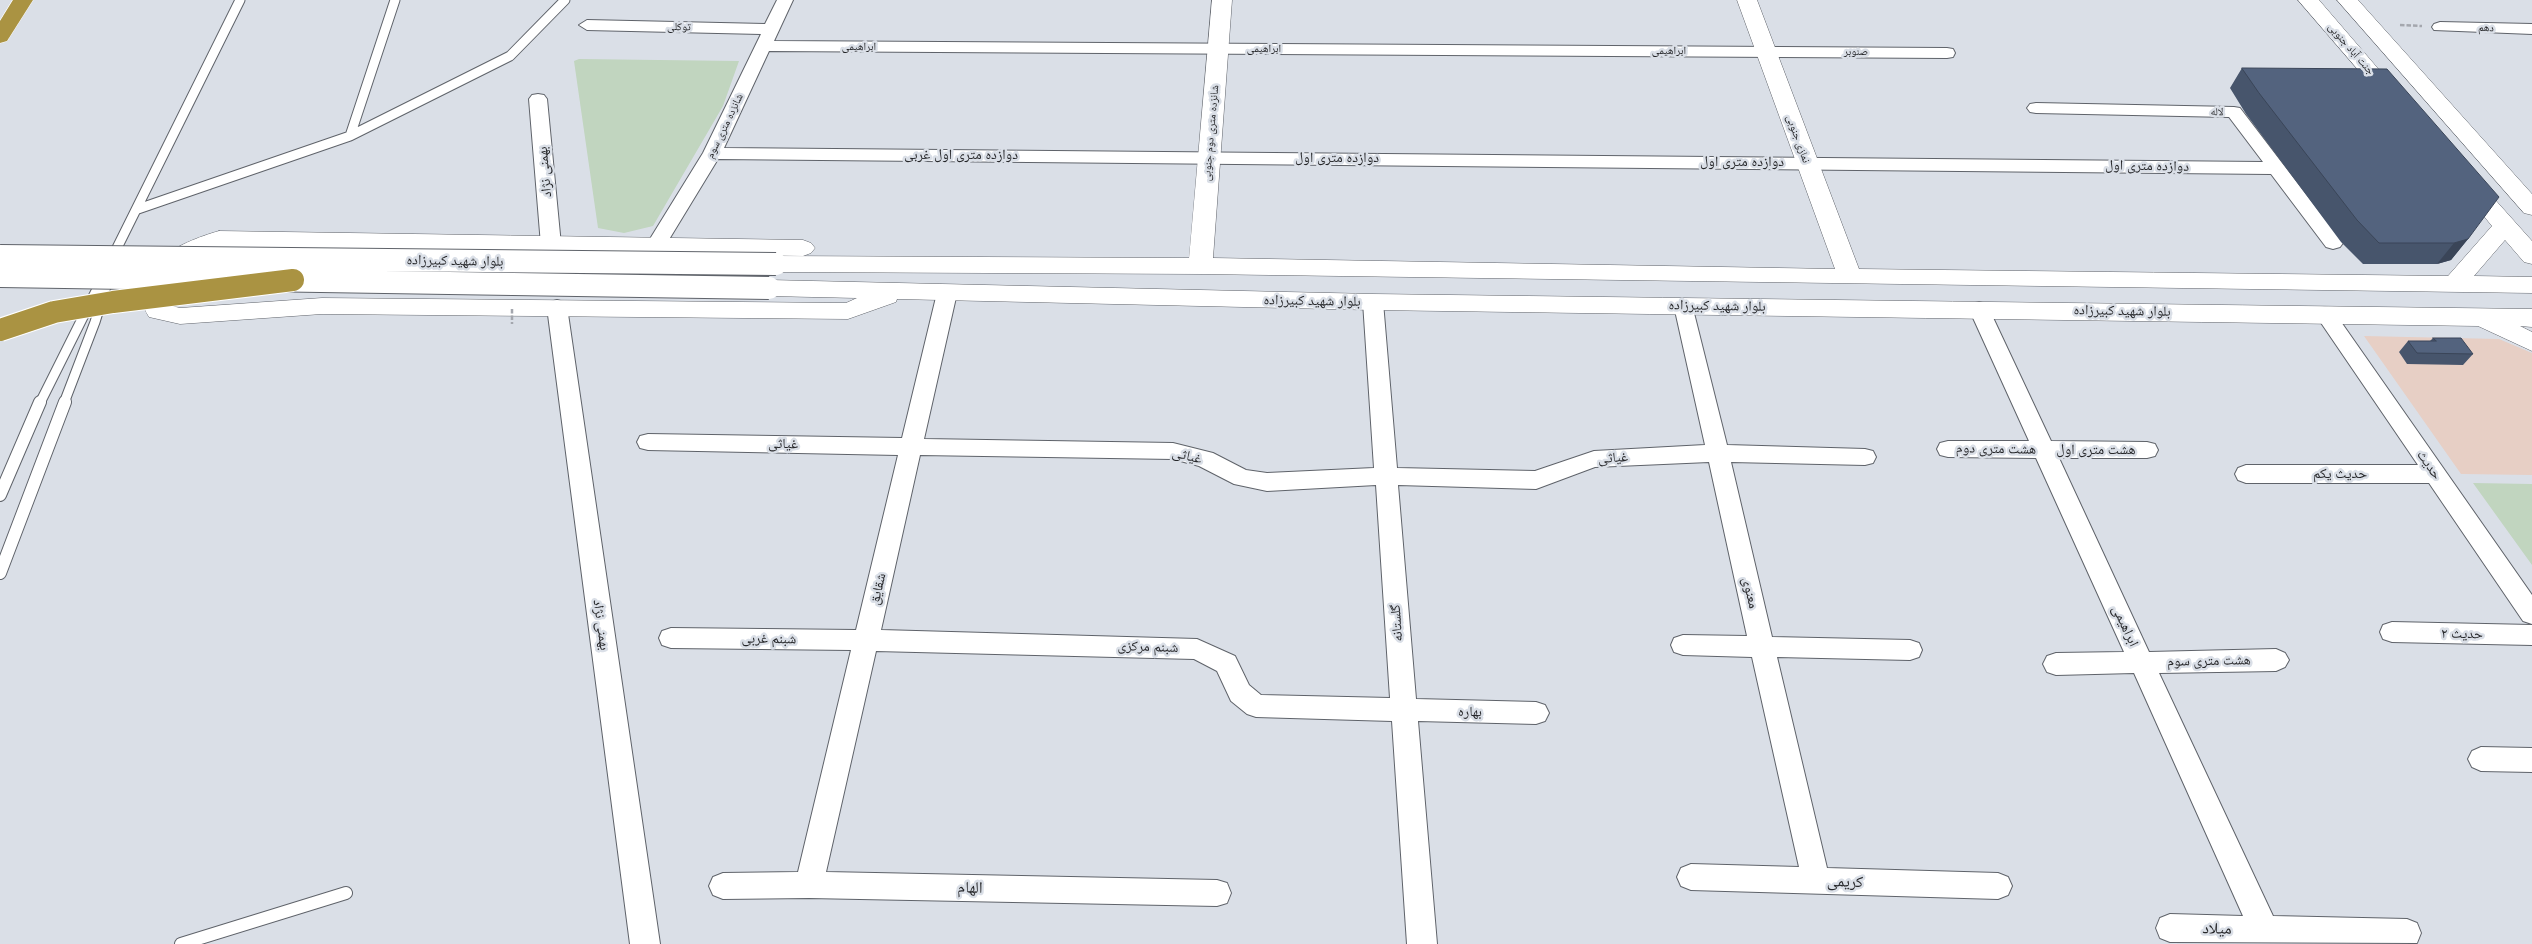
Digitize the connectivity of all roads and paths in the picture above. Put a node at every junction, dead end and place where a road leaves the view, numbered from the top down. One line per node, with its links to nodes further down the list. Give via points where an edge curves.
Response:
1 (23, 0): 15 (highway)
2 (240, 0): 30 (lane)
3 (395, 0): 23 (lane)
4 (566, 0): 23 (lane, via 510,56)
5 (785, 0): 14 (street, شانزده متری سوم)
6 (1222, 0): 17 (main road, شانزده متری دوم جنوبی)
7 (1747, 0): 18 (main road, نمازی جنوبی)
8 (2308, 0): 22 (main road, جنت آباد جنوبی)
9 (2347, 0): 10 (main road)
10 (2368, 23): 12 (path); 29 (main road)
11 (587, 25): 14 (street, توکلی)
12 (2440, 27): 13 (street, دهم)
13 (2532, 28)
14 (771, 29): 16 (street, شانزده متری سوم)
15 (0, 37)
16 (763, 46): 17 (street, ابراهیمی); 24 (street, شانزده متری سوم)
17 (1218, 49): 18 (street, ابراهیمی); 25 (main road, شانزده متری دوم جنوبی)
18 (1766, 52): 19 (street, صنوبر); 26 (main road, نمازی جنوبی)
19 (1947, 53)
20 (538, 99): 33 (street, بهمنی نژاد)
21 (2036, 108): 28 (street, لاله, via 2234,112)
22 (2407, 113)
23 (350, 136): 30 (lane)
24 (712, 153): 25 (street, دوازده متری اول غربی); 35 (street, شانزده متری سوم)
25 (1209, 157): 26 (street, دوازده متری اول); 39 (main road, شانزده متری دوم جنوبی)
26 (1807, 162): 28 (street, دوازده متری اول); 41 (main road, نمازی جنوبی)
27 (2453, 166): 31 (main road)
28 (2275, 168): 32 (street, لاله)
29 (2532, 208)
30 (138, 209): 34 (lane)
31 (2505, 226): 37 (main road); 43 (main road)
32 (2333, 243)
33 (551, 245): 35 (main road, بلوار شهید کبیرزاده); 49 (main road, بلوار شهید کبیرزاده, via 219,239 196,246 160,272 151,287 150,300 158,311 180,316 322,306)
34 (118, 246): 66 (lane, via 48,384); 67 (lane, via 95,322)
35 (655, 247): 38 (main road, بلوار شهید کبیرزاده, via 853,248)
36 (0, 256): 38 (main road, بلوار شهید کبیرزاده, bridge)
37 (2532, 256)
38 (910, 264): 39 (main road, بلوار شهید کبیرزاده)
39 (1200, 266): 41 (main road, بلوار شهید کبیرزاده)
40 (0, 276): 42 (main road, بلوار شهید کبیرزاده, bridge)
41 (1850, 277): 43 (main road, بلوار شهید کبیرزاده)
42 (293, 280): 45 (main road, بلوار شهید کبیرزاده, bridge); 54 (highway, bridge, via 54,312)
43 (2454, 284): 44 (main road, بلوار شهید کبیرزاده)
44 (2532, 285)
45 (902, 291): 46 (main road, بلوار شهید کبیرزاده); 49 (main road, بلوار شهید کبیرزاده, via 848,311)
46 (947, 293): 47 (main road, بلوار شهید کبیرزاده); 57 (street, شقایق)
47 (1372, 302): 48 (main road, بلوار شهید کبیرزاده); 65 (street, گلستانه)
48 (1684, 306): 50 (main road, بلوار شهید کبیرزاده); 61 (street, معنوی)
49 (557, 307): 94 (street, بهمنی نژاد)
50 (1979, 309): 51 (main road, بلوار شهید کبیرزاده); 59 (street, ابراهیمی)
51 (2326, 314): 52 (main road, بلوار شهید کبیرزاده); 64 (street, حدیث)
52 (2475, 316): 53 (main road, بلوار شهید کبیرزاده); 55 (main road)
53 (2532, 318)
54 (0, 330)
55 (2532, 342)
56 (648, 442): 57 (street, غیاثی)
57 (912, 447): 65 (street, غیاثی, via 1173,451 1205,459 1242,478 1267,482); 72 (street, شقایق)
58 (1948, 449): 59 (street, هشت متری دوم)
59 (2044, 450): 60 (street, هشت متری اول); 77 (street, ابراهیمی)
60 (2147, 450)
61 (1718, 453): 62 (street, غیاثی); 65 (street, غیاثی, via 1594,459 1536,480); 74 (street, معنوی)
62 (1864, 457)
63 (2246, 474): 64 (street, حدیث یکم)
64 (2435, 474): 68 (street, حدیث)
65 (1386, 476): 79 (street, گلستانه)
66 (0, 495)
67 (0, 573)
68 (2532, 614)
69 (2392, 632): 70 (street, حدیث ۲)
70 (2532, 635)
71 (671, 638): 72 (street, شبنم غربی)
72 (866, 640): 79 (street, شبنم مرکزی, via 1197,649 1226,664 1240,693 1256,706); 85 (street, شقایق)
73 (1683, 645): 74 (street)
74 (1762, 647): 75 (street); 84 (street, معنوی)
75 (1910, 650)
76 (2276, 660): 77 (street, هشت متری سوم)
77 (2142, 662): 78 (street, هشت متری سوم); 92 (street, ابراهیمی)
78 (2056, 664)
79 (1404, 710): 80 (street, بهاره); 95 (street, گلستانه)
80 (1536, 713)
81 (2481, 759): 82 (street)
82 (2532, 760)
83 (1691, 877): 84 (street, کریمی)
84 (1816, 881): 87 (street, کریمی)
85 (809, 885): 86 (street, الهام); 89 (street, الهام)
86 (723, 886)
87 (1998, 886)
88 (346, 893): 93 (lane)
89 (1217, 893)
90 (2170, 928): 92 (street, میلاد)
91 (2407, 933): 92 (street, میلاد)
92 (2268, 937)
93 (181, 944)
94 (645, 944)
95 (1422, 944)

